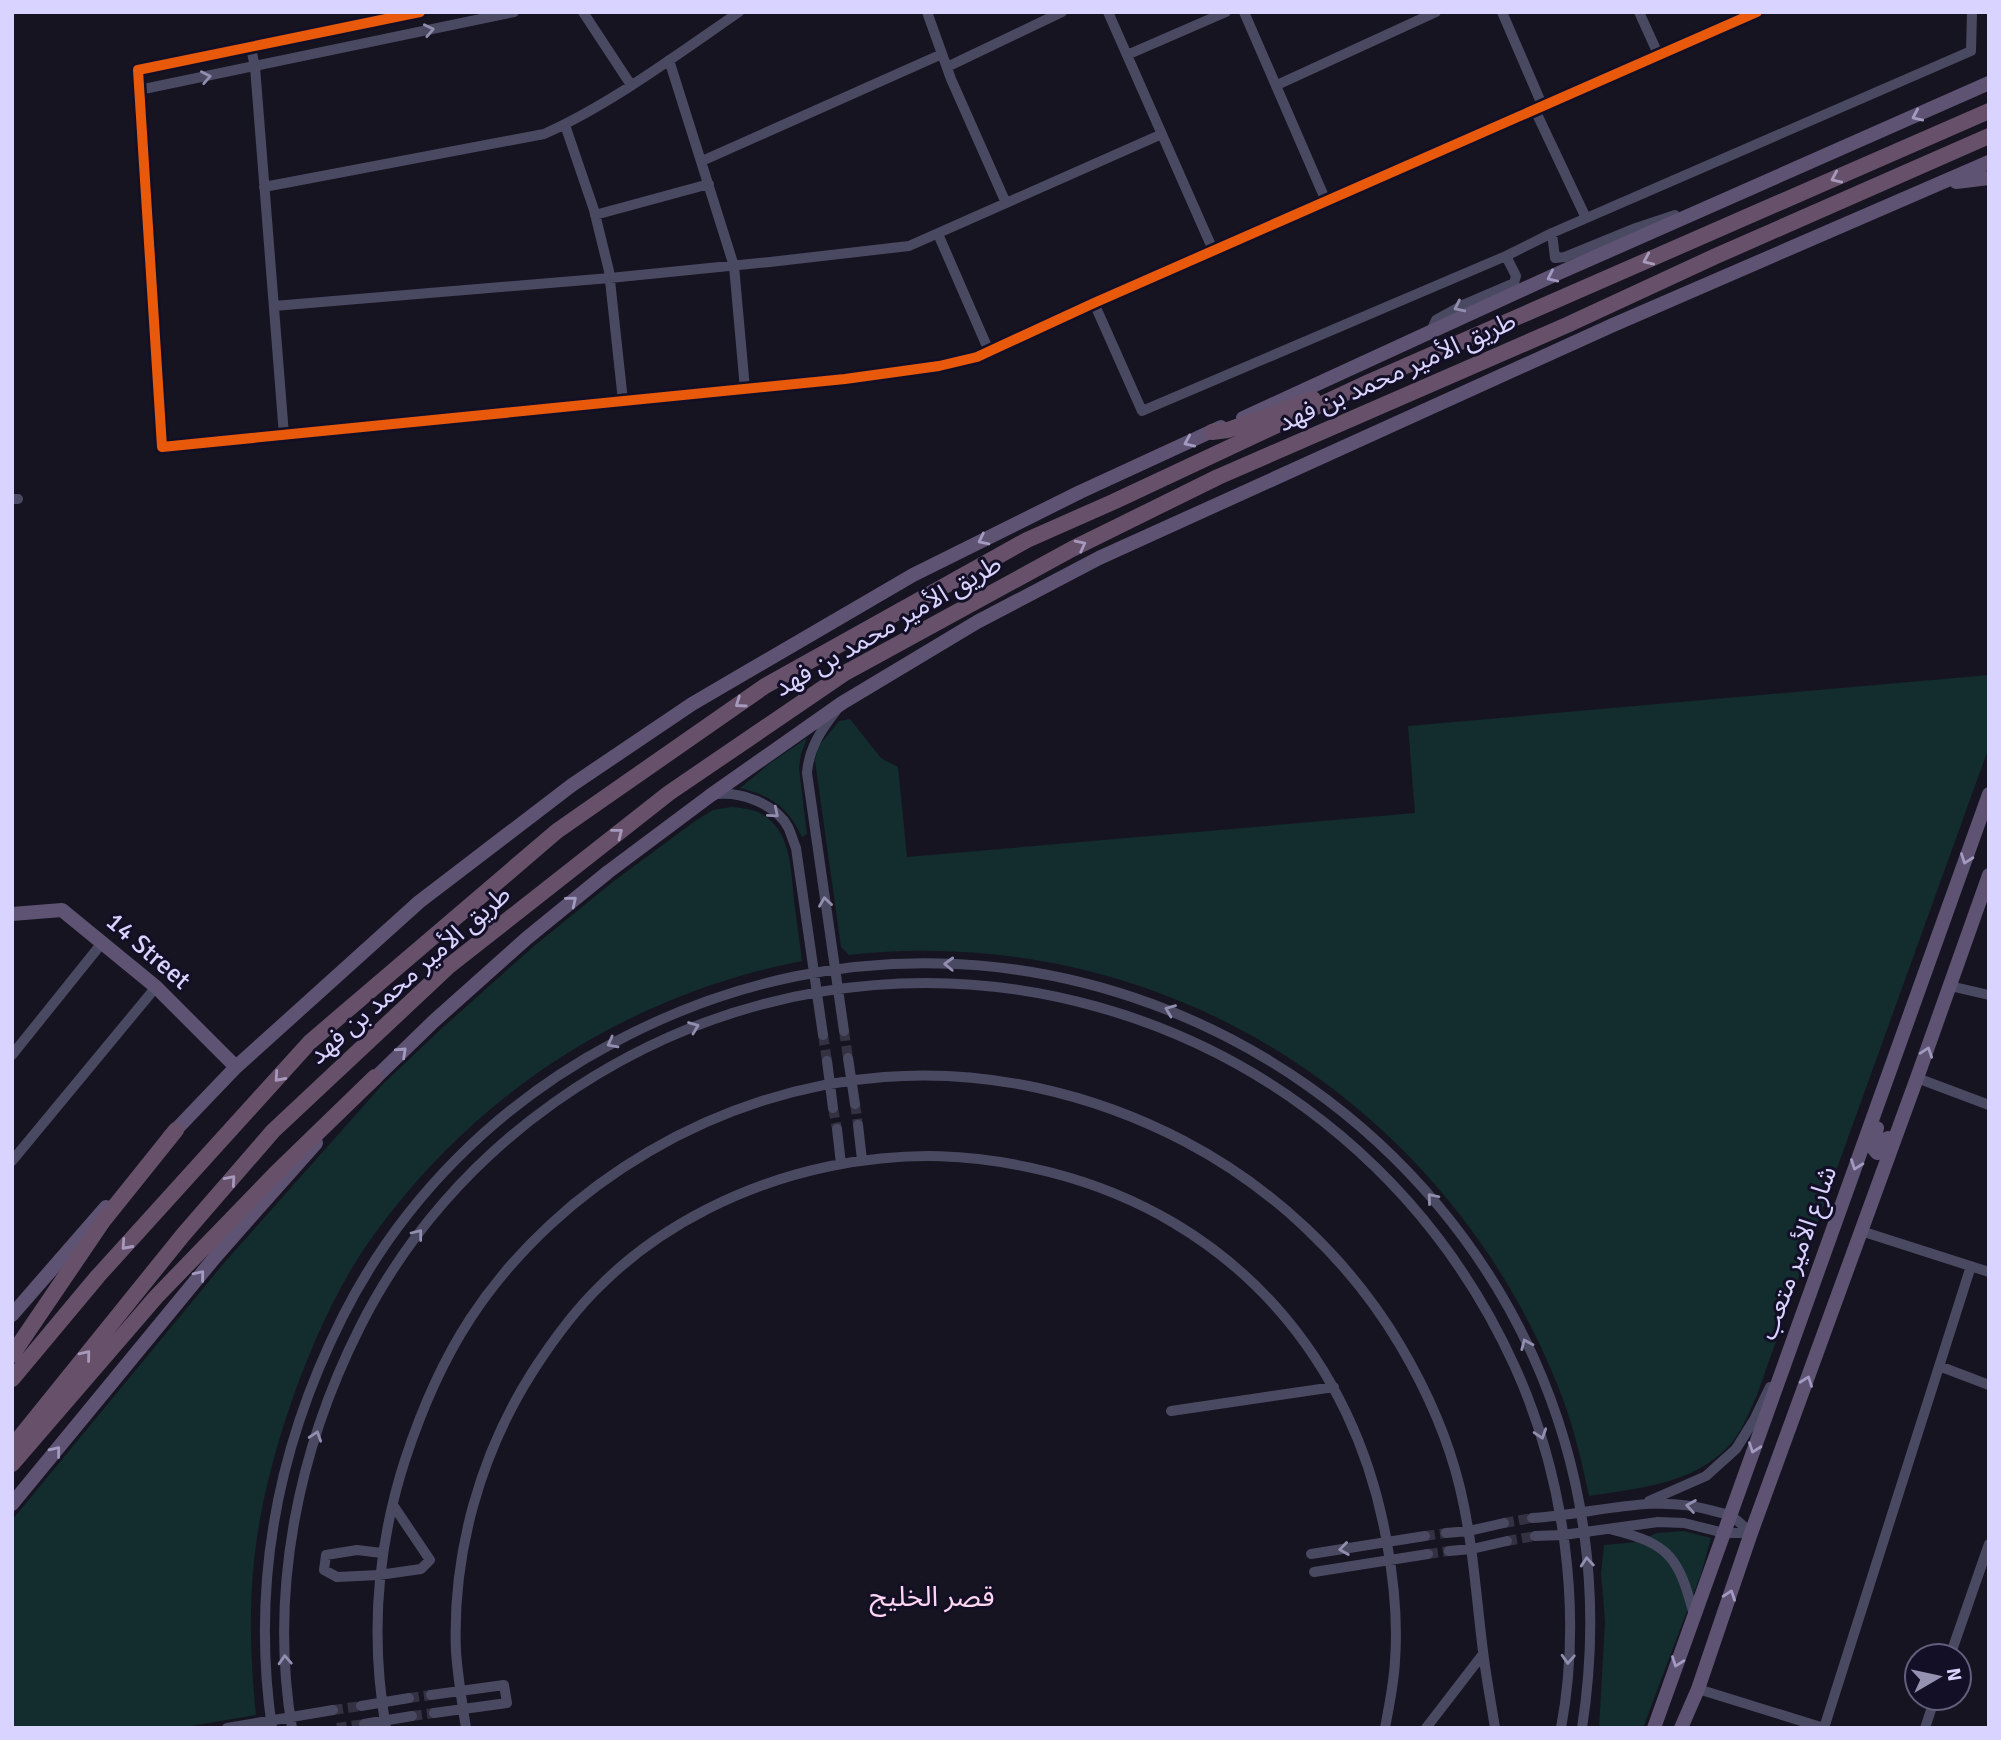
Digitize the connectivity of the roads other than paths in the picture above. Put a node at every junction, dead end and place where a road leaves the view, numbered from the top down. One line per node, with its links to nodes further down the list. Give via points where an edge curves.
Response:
1 (419, 12): 15 (street)
2 (514, 12): 20 (street, one-way to 2)
3 (583, 12): 22 (street)
4 (739, 12): 19 (street)
5 (927, 12): 16 (street)
6 (1062, 12): 21 (street)
7 (1108, 12): 17 (street)
8 (1226, 12): 17 (street)
9 (1244, 12): 23 (street)
10 (1436, 12): 23 (street)
11 (1639, 12): 18 (street)
12 (1757, 12): 18 (street)
13 (1972, 12): 41 (street, via 1971,51)
14 (1505, 13): 26 (street)
15 (251, 48): 20 (street); 25 (street, via 138,70)
16 (942, 54): 21 (street); 31 (street)
17 (1127, 55): 29 (street)
18 (1659, 56): 26 (street)
19 (670, 60): 22 (street); 31 (street)
20 (255, 67): 25 (street, one-way to 20); 36 (street)
21 (947, 67): 38 (street)
22 (631, 85): 28 (street)
23 (1277, 85): 37 (street)
24 (1986, 87): 39 (main road, one-way to 39)
25 (139, 90): 56 (street, via 162,447)
26 (1539, 108): 37 (street); 41 (street)
27 (1989, 111): 53 (highway, طريق الأمير محمد بن فهد, one-way to 53)
28 (565, 125): 36 (street, via 544,134); 40 (street)
29 (1162, 134): 38 (street); 44 (street)
30 (1989, 136): 101 (highway, طريق الأمير محمد بن فهد, one-way to 30, via 273,1131 449,966 669,793 845,673 1072,549 1218,477)
31 (702, 161): 34 (street)
32 (1989, 162): 35 (main road)
33 (1989, 178): 35 (main road)
34 (709, 184): 40 (street); 46 (street)
35 (1934, 186): 57 (main road, via 1613,325 1099,558 977,622)
36 (264, 187): 49 (street)
37 (1326, 201): 44 (street)
38 (1006, 203): 43 (street)
39 (1706, 210): 42 (street, via 1636,228 1565,257 1555,258); 50 (main road, one-way to 50)
40 (595, 215): 47 (street)
41 (1586, 218): 42 (street)
42 (1552, 233): 45 (street)
43 (938, 234): 46 (street, via 909,246); 51 (street)
44 (1213, 250): 48 (street)
45 (1506, 256): 48 (street, via 1142,411); 50 (street, one-way to 50, via 1516,276 1514,284 1436,320)
46 (734, 266): 47 (street); 52 (street)
47 (610, 278): 49 (street); 54 (street)
48 (1094, 303): 51 (street)
49 (274, 306): 56 (street)
50 (1430, 333): 55 (main road)
51 (989, 351): 52 (street, via 939,366)
52 (745, 389): 54 (street)
53 (1346, 393): 55 (highway, via 1324,395); 97 (highway, طريق الأمير محمد بن فهد, one-way to 97, via 1027,540 765,686 557,831 310,1042 98,1276)
54 (622, 401): 56 (street)
55 (1212, 432): 76 (main road, one-way to 76, via 913,575 692,704 572,785 419,902)
56 (284, 435)
57 (842, 703): 59 (main road); 63 (street, one-way to 57, via 807,773 813,745)
58 (1989, 794): 68 (main road, شارع الأمير متعب, one-way to 68)
59 (711, 795): 64 (street, one-way to 64, via 732,793 764,805 788,826 796,848); 77 (main road, one-way to 59, via 527,938)
60 (1989, 875): 65 (main road, شارع الأمير متعب)
61 (12, 914): 62 (main road, 14 Street, via 61,910)
62 (102, 943): 66 (main road, 14 Street); 73 (street)
63 (834, 970): 64 (street); 67 (street); 106 (street, one-way to 63, via 1547,1390 1498,1289 1421,1185 1369,1132 1314,1089 1263,1055 1204,1025 1067,978 946,963)
64 (813, 974): 69 (street); 145 (street, one-way to 145, via 712,999 642,1027 587,1057 472,1143 385,1244 323,1357 279,1496 266,1574 265,1662)
65 (1950, 986): 70 (street); 78 (main road, شارع الأمير متعب, one-way to 65)
66 (156, 987): 76 (main road, 14 Street); 88 (street)
67 (837, 989): 69 (street); 71 (street); 108 (street, one-way to 108, via 945,983 1063,998 1130,1016 1196,1043 1303,1105 1356,1147 1406,1198 1481,1299 1528,1397 1548,1458)
68 (1919, 989): 78 (main road, via 1874,1138 1877,1153 1885,1146); 94 (main road, شارع الأمير متعب, one-way to 94)
69 (816, 993): 72 (street); 144 (street, one-way to 69, via 284,1617 298,1500 328,1396 393,1266 486,1158 537,1115 597,1074 651,1045 718,1018)
70 (1989, 995)
71 (844, 1031)
72 (823, 1035)
73 (12, 1055)
74 (848, 1058): 79 (street)
75 (827, 1061): 80 (street)
76 (236, 1067): 86 (main road)
77 (375, 1077): 102 (highway, via 156,1297); 104 (main road, one-way to 77, via 216,1256)
78 (1917, 1078): 82 (street); 90 (main road, شارع الأمير متعب)
79 (851, 1081): 80 (street); 81 (street); 112 (street, via 942,1076 1042,1089 1102,1105 1157,1127 1250,1181 1337,1259 1401,1346 1442,1430)
80 (830, 1085): 83 (street); 105 (street, via 748,1106 691,1129 620,1170 550,1225 490,1292 454,1346 415,1428)
81 (855, 1104)
82 (1989, 1105)
83 (834, 1108)
84 (858, 1125): 87 (street)
85 (837, 1129): 89 (street)
86 (176, 1130): 93 (main road); 95 (highway, via 103,1222)
87 (862, 1160): 89 (street); 99 (street, via 926,1155 995,1161 1078,1180 1132,1201 1167,1218 1245,1275 1279,1310)
88 (12, 1161)
89 (841, 1164): 135 (street, via 760,1186 684,1221 603,1282 553,1342 497,1436 476,1495 459,1577 456,1652)
90 (1861, 1231): 91 (street); 116 (main road, شارع الأمير متعب, one-way to 90)
91 (1971, 1266): 92 (street); 96 (street)
92 (1989, 1272)
93 (12, 1315)
94 (1790, 1347): 103 (street, via 1736,1449 1706,1476); 107 (main road, شارع الأمير متعب, one-way to 107)
95 (12, 1356)
96 (1939, 1366): 98 (street); 134 (street, via 1824,1728)
97 (12, 1379)
98 (1989, 1385)
99 (1334, 1387): 100 (street); 121 (street, via 1366,1460)
100 (1171, 1411)
101 (12, 1447)
102 (12, 1464)
103 (1666, 1498): 106 (street); 107 (street, one-way to 103)
104 (12, 1504)
105 (393, 1505): 125 (street); 130 (street, via 430,1560 421,1569)
106 (1580, 1514): 108 (street); 113 (street)
107 (1730, 1516): 114 (main road, شارع الأمير متعب); 116 (street)
108 (1560, 1517): 109 (street); 117 (street)
109 (1532, 1518)
110 (1504, 1522): 112 (street)
111 (1607, 1528): 113 (street); 114 (street, via 1671,1522); 131 (street, via 1660,1546 1686,1585)
112 (1469, 1531): 115 (street); 123 (street)
113 (1583, 1532): 117 (street); 154 (street, one-way to 113, via 1590,1627)
114 (1724, 1532): 116 (street); 131 (main road, شارع الأمير متعب)
115 (1446, 1533)
116 (1751, 1533): 134 (main road, شارع الأمير متعب, one-way to 116)
117 (1563, 1535): 119 (street); 153 (street, one-way to 153, via 1570,1627)
118 (1425, 1536): 121 (street)
119 (1535, 1536)
120 (1507, 1541): 123 (street)
121 (1387, 1543): 126 (street, one-way to 126); 128 (street)
122 (1989, 1544): 132 (street)
123 (1472, 1549): 124 (street); 133 (street)
124 (1449, 1551)
125 (382, 1553): 130 (street); 130 (street, via 357,1550 326,1555 324,1570 337,1577)
126 (1311, 1554)
127 (1428, 1554): 128 (street)
128 (1391, 1561): 129 (street); 150 (street, via 1396,1650)
129 (1314, 1572)
130 (379, 1575): 138 (street, via 377,1656)
131 (1694, 1615): 155 (main road, شارع الأمير متعب, one-way to 155)
132 (1955, 1642)
133 (1483, 1654): 151 (street); 152 (street)
134 (1698, 1689): 156 (main road, شارع الأمير متعب)
135 (460, 1692): 136 (street); 141 (street); 141 (street, via 504,1685 507,1703)
136 (431, 1695)
137 (409, 1699): 138 (street)
138 (382, 1704): 139 (street); 147 (street)
139 (361, 1706)
140 (333, 1710): 144 (street)
141 (463, 1710): 142 (street); 149 (street)
142 (434, 1713)
143 (412, 1716): 147 (street)
144 (291, 1723): 145 (street)
145 (271, 1724): 148 (street)
146 (364, 1724): 147 (street)
147 (385, 1725)
148 (227, 1728)
149 (466, 1728)
150 (1385, 1728)
151 (1426, 1728)
152 (1495, 1728)
153 (1562, 1728)
154 (1582, 1728)
155 (1654, 1728)
156 (1681, 1728)

